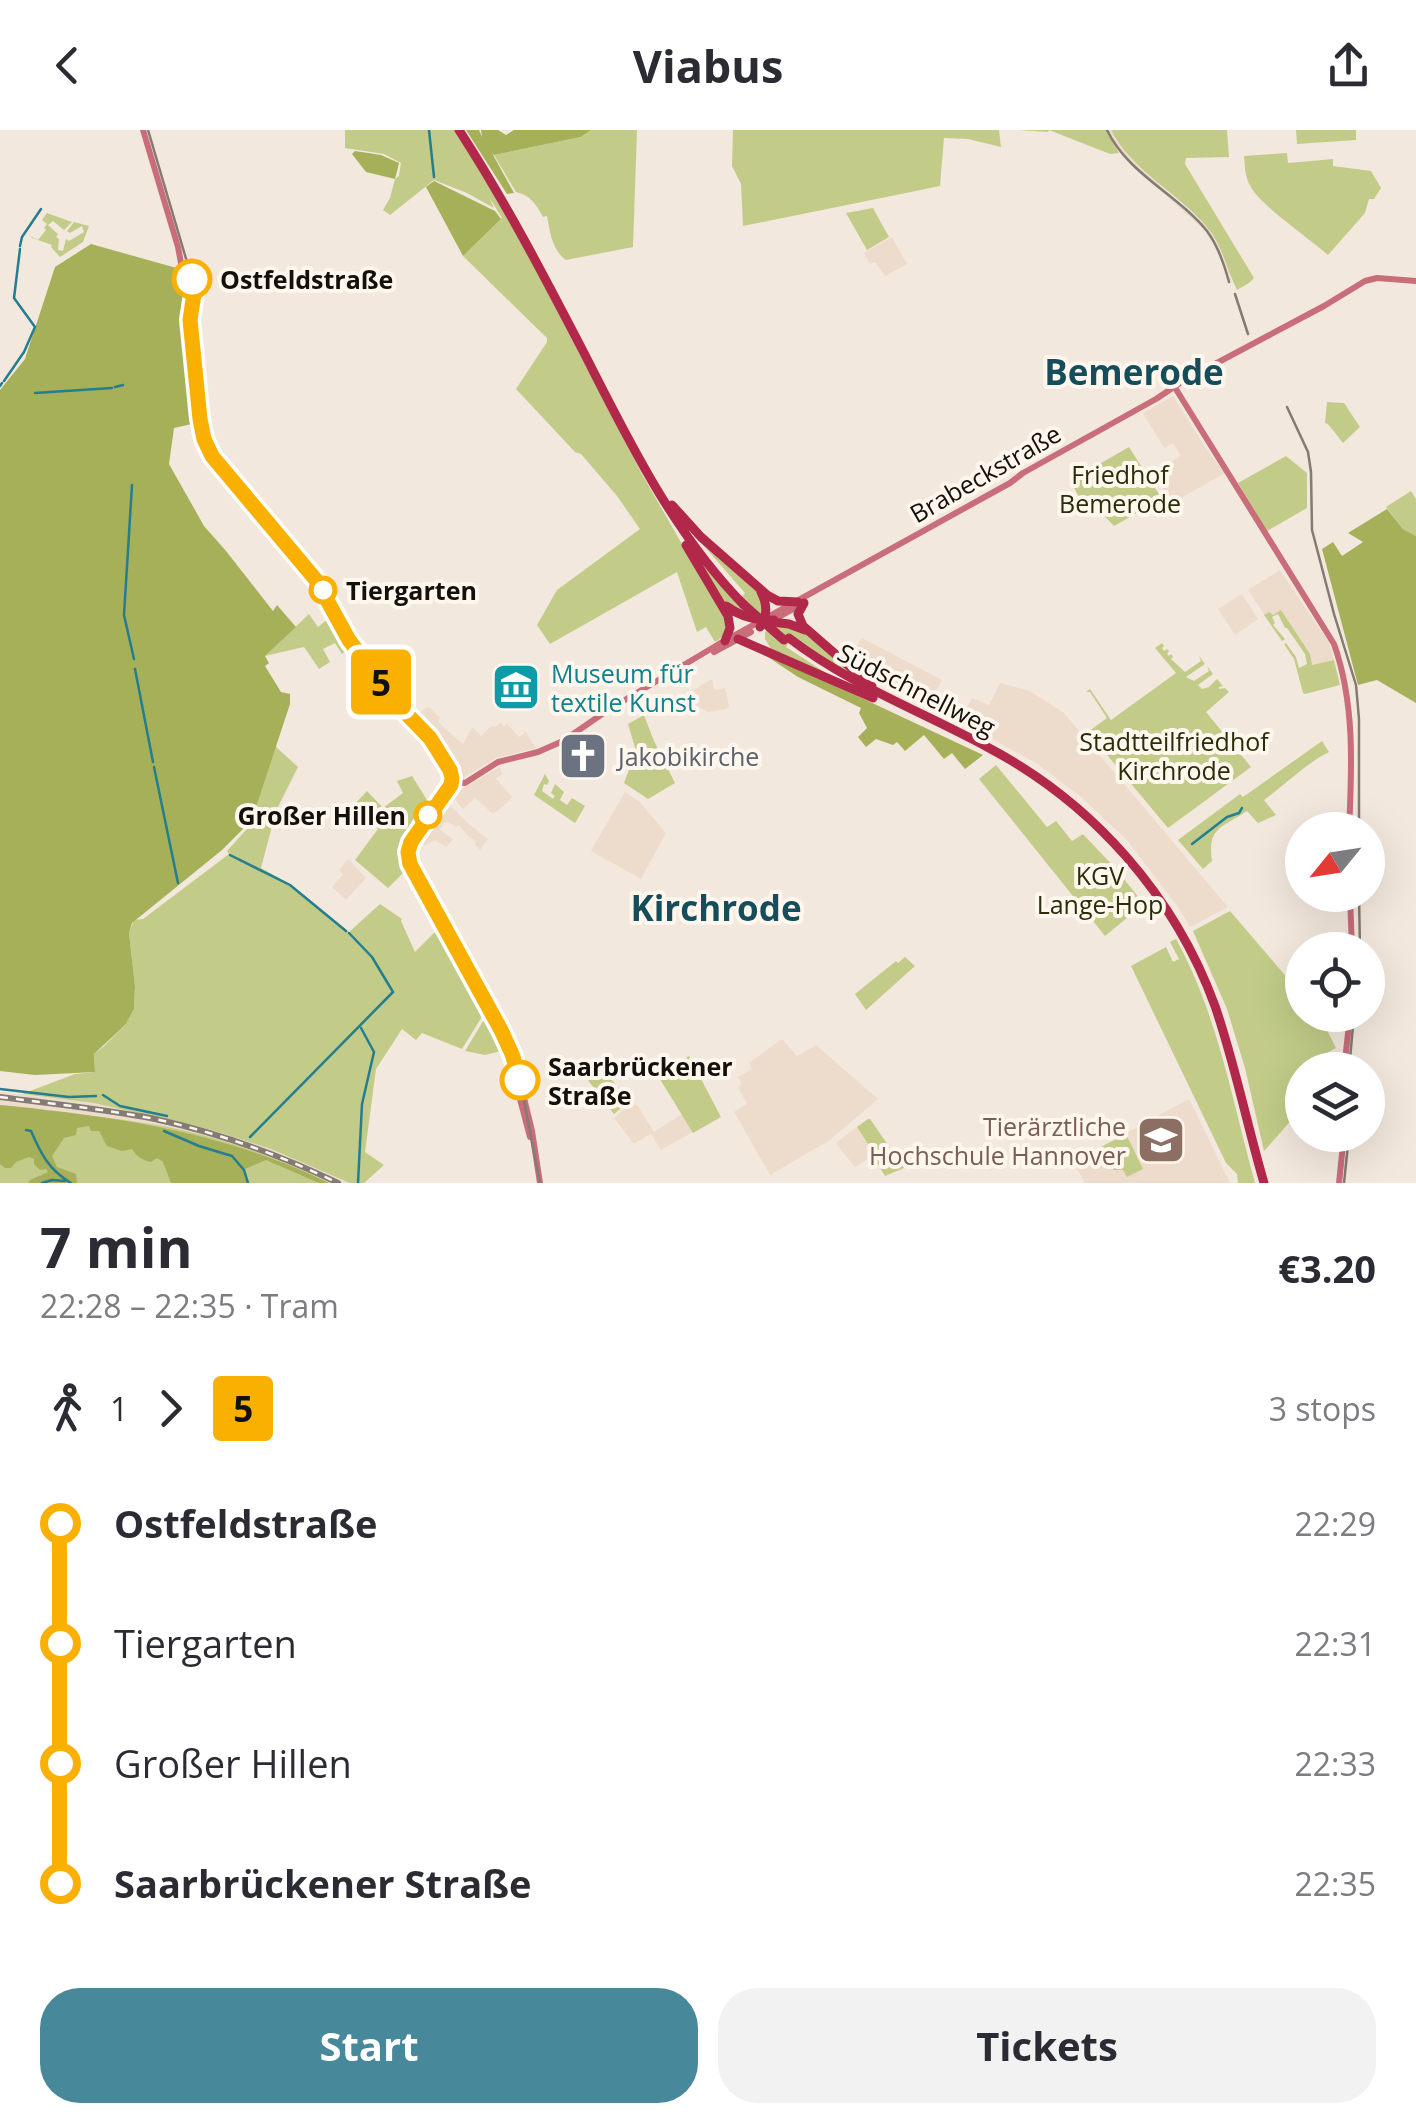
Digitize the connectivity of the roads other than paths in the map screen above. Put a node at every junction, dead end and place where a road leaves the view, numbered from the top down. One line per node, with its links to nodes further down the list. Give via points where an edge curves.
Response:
1 (143, 130): 21 (main road, via 176,240 201,432 212,456 313,574 354,648 426,733)
2 (461, 130): 5 (highway, Südschnellweg)
3 (1416, 281): 4 (main road, Brabeckstraße, via 1360,283)
4 (1176, 385): 10 (main road, Brabeckstraße); 22 (main road, via 1332,639 1350,721)
5 (621, 420): 6 (highway, Südschnellweg); 7 (highway, Südschnellweg)
6 (653, 486): 9 (highway); 11 (highway, Südschnellweg, via 703,559)
7 (672, 505): 8 (highway); 11 (highway, Südschnellweg)
8 (758, 588): 10 (highway, via 778,601); 12 (highway)
9 (711, 589): 12 (highway, via 731,610); 16 (highway, via 730,621)
10 (801, 602): 12 (main road, Brabeckstraße); 13 (highway, via 798,618)
11 (745, 603): 15 (highway, Südschnellweg, bridge)
12 (765, 622): 13 (highway); 14 (main road, Brabeckstraße); 16 (main road, Brabeckstraße); 17 (highway)
13 (812, 634): 19 (highway)
14 (738, 639): 16 (main road, Brabeckstraße); 17 (highway)
15 (786, 639): 18 (highway, Südschnellweg); 19 (highway, Südschnellweg)
16 (722, 645): 21 (main road, Brabeckstraße, via 554,746 498,762 465,783)
17 (770, 652): 18 (highway)
18 (874, 698): 20 (highway, Südschnellweg)
19 (890, 700): 20 (highway, Südschnellweg)
20 (989, 750): 25 (highway, Südschnellweg, via 1052,787 1097,826 1138,869 1180,935 1223,1031)
21 (450, 781): 24 (main road, via 428,806 405,852 511,1054)
22 (1350, 812)
23 (1342, 1152): 26 (main road)
24 (540, 1183)
25 (1261, 1183)
26 (1339, 1183)

